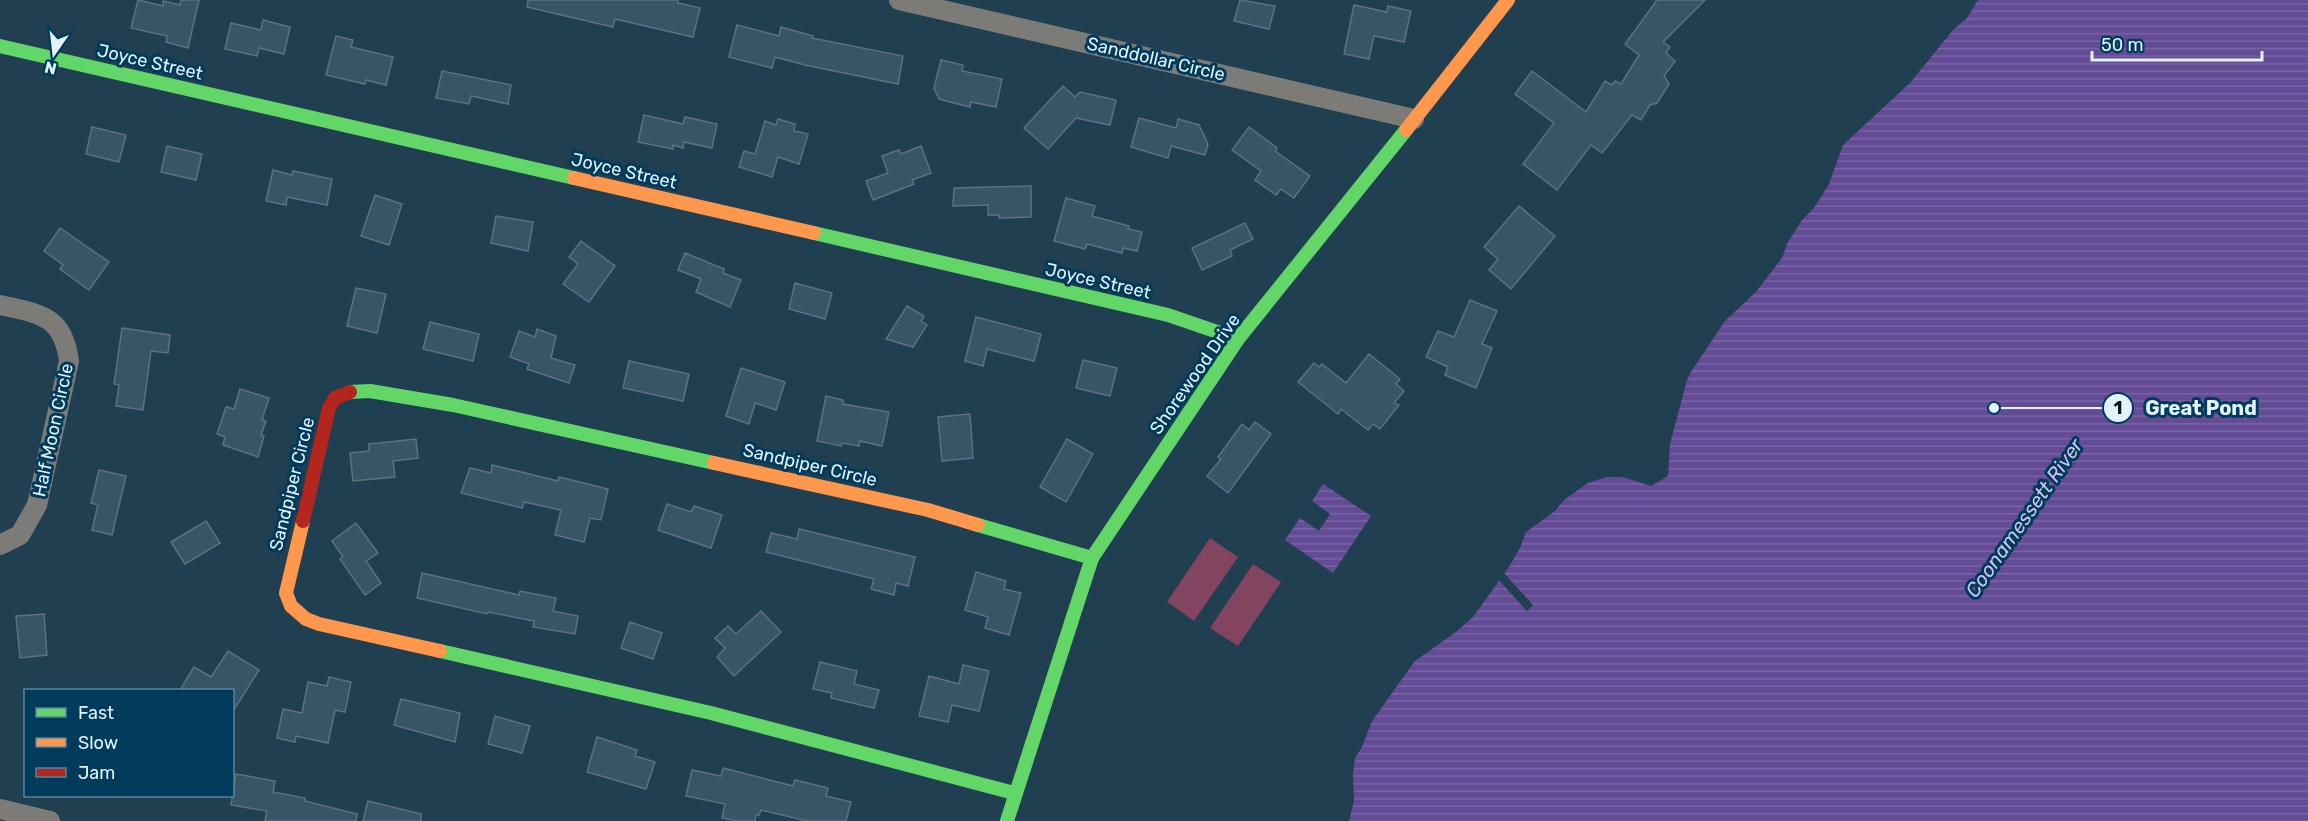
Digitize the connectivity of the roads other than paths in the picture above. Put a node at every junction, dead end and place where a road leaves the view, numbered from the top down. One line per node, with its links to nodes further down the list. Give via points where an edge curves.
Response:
1 (899, 0): 4 (street, Sanddollar Circle)
2 (1508, 0): 4 (street, Shorewood Drive)
3 (0, 46): 6 (street, Joyce Street, via 1168,315)
4 (1413, 119): 6 (street, Shorewood Drive)
5 (0, 305): 7 (street, Half Moon Circle, via 42,315 60,330 69,362 37,505 20,535)
6 (1238, 339): 8 (street, Shorewood Drive)
7 (0, 545)
8 (1092, 558): 9 (street, Shorewood Drive); 9 (street, Sandpiper Circle, via 928,510 453,405 352,391 335,399 329,408 286,592 291,606 306,619 711,713)
9 (1014, 793): 12 (street, Shorewood Drive)
10 (0, 809): 11 (street)
11 (50, 821)
12 (1006, 821)

